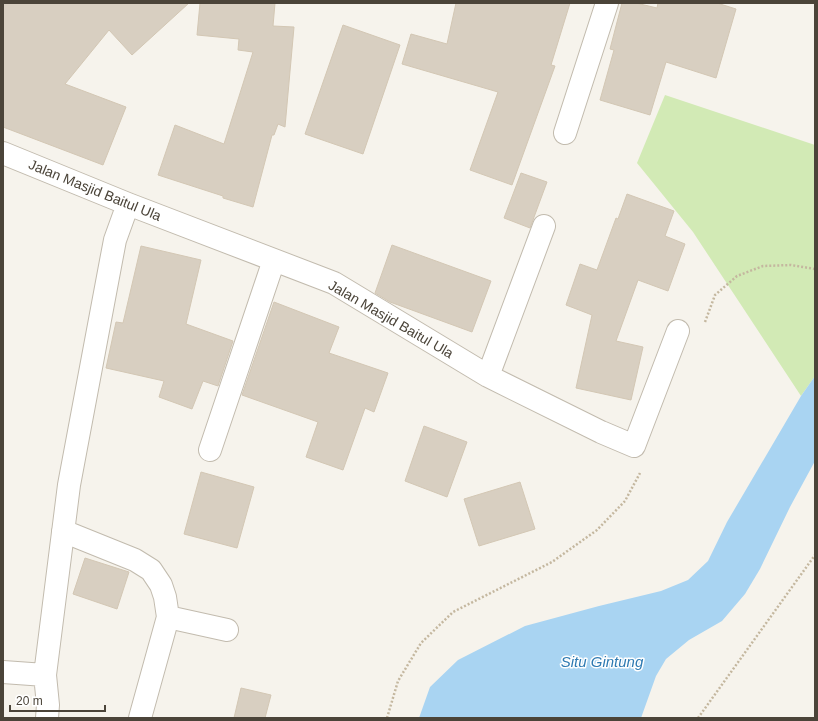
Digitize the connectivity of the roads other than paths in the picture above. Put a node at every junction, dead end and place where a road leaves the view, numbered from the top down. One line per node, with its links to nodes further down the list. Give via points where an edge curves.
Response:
1 (607, 3): 2 (street)
2 (565, 133)
3 (4, 157): 4 (street, Jalan Masjid Baitul Ula)
4 (128, 204): 6 (street, Jalan Masjid Baitul Ula); 10 (street, via 111,261 69,485)
5 (544, 226): 8 (street)
6 (274, 260): 8 (street, Jalan Masjid Baitul Ula, via 334,283); 9 (street)
7 (678, 331): 8 (street, Jalan Masjid Baitul Ula, via 634,446)
8 (488, 376)
9 (210, 450)
10 (63, 531): 11 (street, via 135,560 150,570 161,585); 14 (street)
11 (168, 617): 12 (street); 16 (street)
12 (227, 630)
13 (3, 672): 14 (street)
14 (45, 675): 15 (street, via 48,705)
15 (46, 718)
16 (140, 718)

